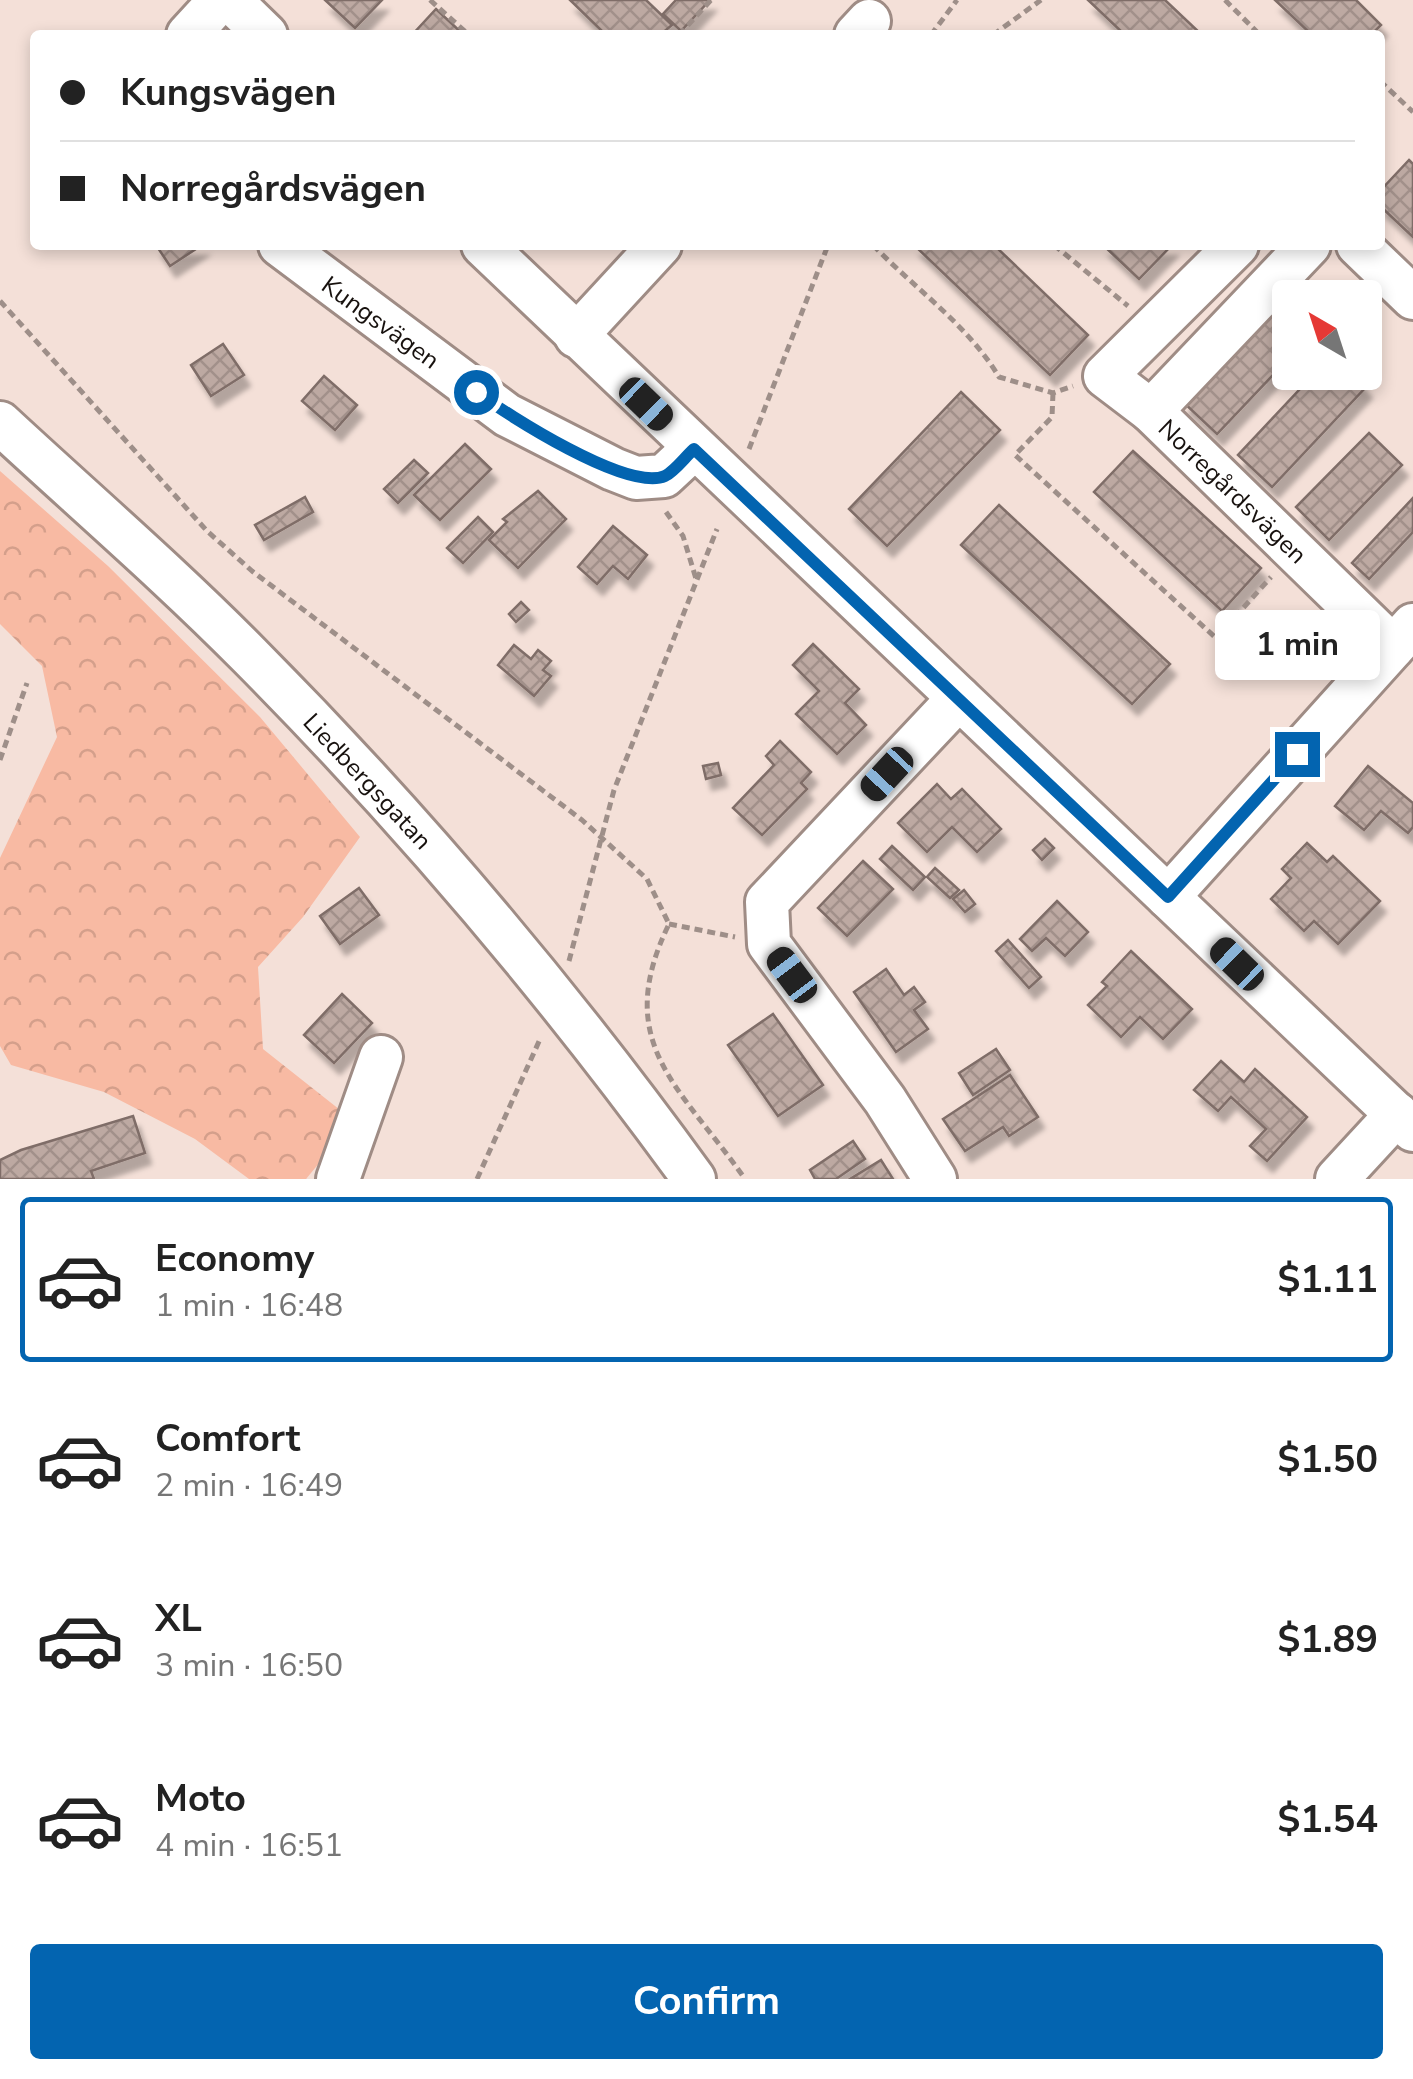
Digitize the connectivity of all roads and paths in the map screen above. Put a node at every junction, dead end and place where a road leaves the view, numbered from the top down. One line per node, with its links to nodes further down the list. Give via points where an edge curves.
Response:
1 (220, 0): 8 (street)
2 (230, 0): 9 (street)
3 (430, 0): 10 (path)
4 (712, 0): 11 (path)
5 (957, 0): 12 (path)
6 (1041, 0): 13 (path)
7 (1225, 0): 14 (path)
8 (193, 30)
9 (261, 30)
10 (463, 30)
11 (684, 30)
12 (935, 30)
13 (1000, 30)
14 (1255, 30)
15 (1385, 86): 16 (path)
16 (1413, 112)
17 (287, 250): 36 (street, Kungsvägen, via 507,415)
18 (488, 250): 29 (street)
19 (655, 250): 29 (street)
20 (826, 250): 35 (path)
21 (877, 250): 31 (path, via 978,342 999,376)
22 (1060, 250): 28 (path)
23 (1231, 250): 28 (street)
24 (1304, 250): 32 (street, Norregårdsvägen)
25 (1363, 250): 26 (street)
26 (1413, 298)
27 (0, 302): 44 (path, via 252,571)
28 (1154, 327): 30 (street)
29 (576, 336): 34 (street)
30 (1105, 376): 31 (path); 32 (street)
31 (1053, 392): 38 (path, via 1052,417 1015,455 1216,638)
32 (1151, 411): 38 (street, Norregårdsvägen)
33 (0, 423): 55 (street, Liedbergsgatan, via 235,641 399,812 566,1010)
34 (694, 449): 36 (street, via 664,476); 42 (street)
35 (749, 449)
36 (636, 478): 39 (path, via 683,536)
37 (717, 530): 39 (path)
38 (1295, 552): 40 (street, Norregårdsvägen)
39 (696, 582): 44 (path, via 614,790)
40 (1403, 636): 45 (street, Norregårdsvägen)
41 (27, 682): 43 (path)
42 (959, 698): 45 (street); 47 (street, via 767,902)
43 (0, 760)
44 (604, 840): 46 (path, via 648,878); 48 (path)
45 (1168, 897): 51 (street)
46 (670, 924): 47 (path); 56 (path, via 652,960 646,1005 653,1052)
47 (769, 944): 57 (street)
48 (567, 966)
49 (546, 1025): 54 (path)
50 (381, 1057): 53 (street)
51 (1405, 1122): 52 (street)
52 (1343, 1177)
53 (338, 1179)
54 (477, 1179)
55 (694, 1179)
56 (744, 1179)
57 (935, 1179)

